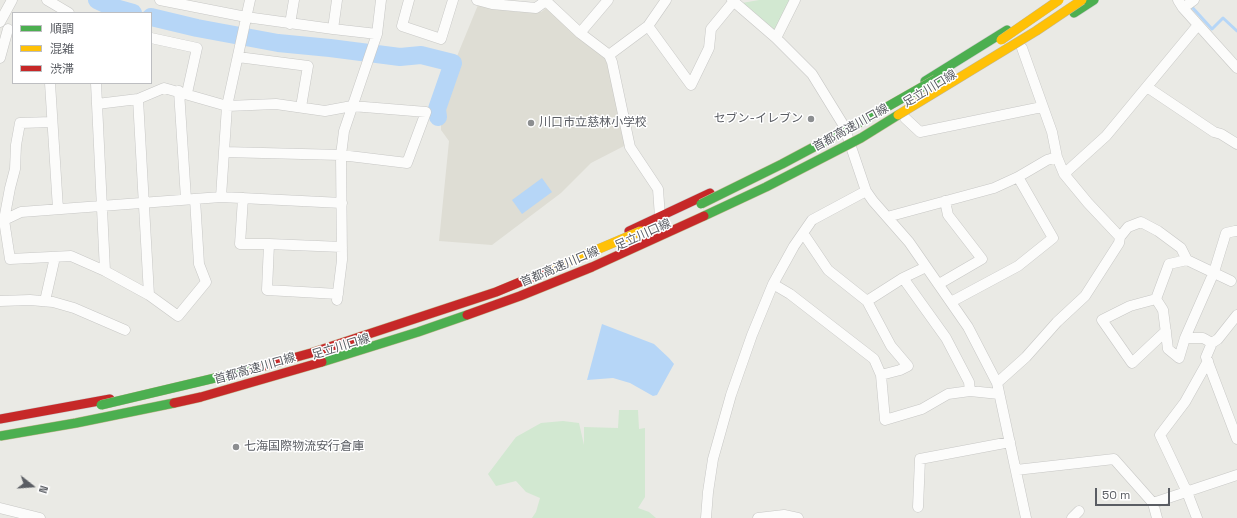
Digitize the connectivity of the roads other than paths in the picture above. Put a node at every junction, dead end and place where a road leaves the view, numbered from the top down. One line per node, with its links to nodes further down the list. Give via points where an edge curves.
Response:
1 (12, 0): 28 (street)
2 (47, 0): 23 (street)
3 (162, 0): 21 (street)
4 (250, 0): 24 (street)
5 (294, 0): 25 (street)
6 (337, 0): 29 (street)
7 (381, 0): 31 (street)
8 (410, 0): 9 (street, via 402,26 441,39)
9 (453, 0)
10 (477, 0): 19 (street, via 536,8)
11 (608, 0): 30 (street)
12 (666, 0): 27 (street)
13 (795, 0): 33 (street)
14 (1050, 0): 51 (main road, 足立川口線, via 957,62)
15 (1059, 0): 103 (main road, 首都高速川口線, bridge, via 949,72 782,164 663,222 503,289 311,353 242,372 120,401)
16 (1082, 0): 104 (main road, 首都高速川口線, bridge, via 1017,43 861,138 766,187 592,267 520,296 396,339 277,376 202,397)
17 (1094, 0): 34 (main road, 足立川口線)
18 (1194, 0): 22 (street)
19 (546, 1): 30 (street)
20 (733, 1): 27 (street, via 712,29 709,48 691,85); 33 (street)
21 (208, 4): 24 (street)
22 (1181, 4): 26 (street)
23 (67, 12)
24 (246, 17): 25 (street); 36 (street)
25 (290, 24): 29 (street)
26 (1198, 25): 38 (street); 41 (street)
27 (648, 26): 35 (street)
28 (5, 27): 37 (street)
29 (333, 29): 31 (street)
30 (580, 33): 35 (street)
31 (377, 34): 46 (street)
32 (152, 38): 42 (street, via 197,48)
33 (776, 38): 51 (street, via 812,74)
34 (1022, 48): 48 (street); 49 (main road, 足立川口線)
35 (609, 55): 69 (street, via 630,147 658,189)
36 (238, 57): 45 (street); 47 (street, via 308,66)
37 (0, 58)
38 (1237, 68)
39 (50, 84): 50 (street)
40 (96, 84): 44 (street)
41 (1147, 87): 52 (street, via 1214,132); 57 (street, via 1106,136)
42 (183, 92): 43 (street, via 164,88); 45 (street); 63 (street)
43 (138, 99): 44 (street); 65 (street)
44 (97, 104): 67 (street)
45 (227, 106): 47 (street, via 276,104); 54 (street)
46 (352, 106): 47 (street, via 325,111); 55 (street, via 344,131); 55 (street, via 426,112 407,163)
47 (301, 107)
48 (1042, 107): 49 (street, via 920,132); 56 (street, via 1052,132)
49 (905, 118): 53 (main road, 足立川口線)
50 (52, 122): 59 (street, via 20,123 15,168); 68 (street)
51 (844, 126): 53 (street); 69 (main road, 足立川口線)
52 (1237, 144)
53 (851, 147): 60 (street); 106 (main road, 足立川口線, via 783,184 663,240 547,289 479,314 387,345 200,400)
54 (224, 152): 55 (street); 61 (street)
55 (341, 155): 66 (street)
56 (1057, 157): 57 (street); 58 (street)
57 (1064, 174): 74 (street)
58 (1018, 177): 64 (street, via 994,188); 91 (street, via 1053,238 1018,266)
59 (5, 189): 71 (street)
60 (866, 191): 70 (street); 73 (street, via 812,220)
61 (221, 197): 62 (street); 63 (street)
62 (243, 198): 66 (street); 75 (street, via 240,244)
63 (191, 199): 65 (street); 86 (street, via 199,264 206,282 178,316)
64 (945, 201): 70 (street); 85 (street, via 948,215 982,259)
65 (144, 203): 67 (street); 86 (street)
66 (342, 203): 76 (street)
67 (101, 206): 68 (street); 80 (street)
68 (58, 209): 71 (street, via 21,212)
69 (660, 217): 102 (main road, 足立川口線, via 476,294 319,346 164,387)
70 (887, 217): 79 (street)
71 (2, 221): 77 (street, via 10,259)
72 (1237, 232): 81 (street, via 1235,230 1226,233)
73 (803, 233): 84 (street); 90 (street, via 828,270)
74 (1120, 237): 78 (street, via 1128,227 1141,222 1181,248); 99 (street, via 1119,243 1085,296 1057,322 1026,357)
75 (269, 244): 76 (street); 76 (street, via 267,290 337,297)
76 (342, 247)
77 (55, 257): 80 (street, via 71,256); 89 (street)
78 (1187, 260): 81 (street); 87 (street, via 1169,264)
79 (926, 267): 82 (street); 85 (street)
80 (105, 271): 86 (street)
81 (1214, 272): 83 (street); 95 (street)
82 (903, 278): 90 (street); 100 (street, via 946,338)
83 (1235, 282)
84 (773, 284): 98 (street, via 790,294 874,359); 115 (street, via 731,395 713,459)
85 (940, 284): 91 (street)
86 (150, 295)
87 (1156, 300): 94 (street, via 1163,310); 94 (street, via 1130,306 1102,320 1132,363)
88 (0, 301): 89 (street)
89 (45, 301): 93 (street, via 74,308)
90 (867, 301): 98 (street, via 891,346 908,366)
91 (951, 302): 99 (street, via 968,326)
92 (1237, 315): 96 (street)
93 (125, 330)
94 (1166, 331): 95 (street, via 1168,349 1179,358)
95 (1185, 338): 96 (street, via 1203,338)
96 (1212, 343): 97 (street, via 1206,357)
97 (1208, 361): 105 (street); 110 (street, via 1184,402 1160,434)
98 (882, 375): 100 (street, via 885,420 922,409 948,394)
99 (997, 382): 101 (street)
100 (970, 391): 101 (street)
101 (999, 394): 107 (street)
102 (0, 419)
103 (0, 424)
104 (0, 436)
105 (1237, 438)
106 (0, 441)
107 (1010, 442): 108 (street); 112 (street, via 920,459)
108 (1016, 470): 111 (street, via 1114,459); 118 (street)
109 (1237, 475): 110 (street)
110 (1188, 492): 111 (street); 120 (street)
111 (1153, 504): 119 (street)
112 (918, 507)
113 (0, 508): 114 (street)
114 (40, 518)
115 (706, 518)
116 (758, 518): 117 (street, via 784,515)
117 (798, 518)
118 (1026, 518)
119 (1157, 518)
120 (1197, 518)

